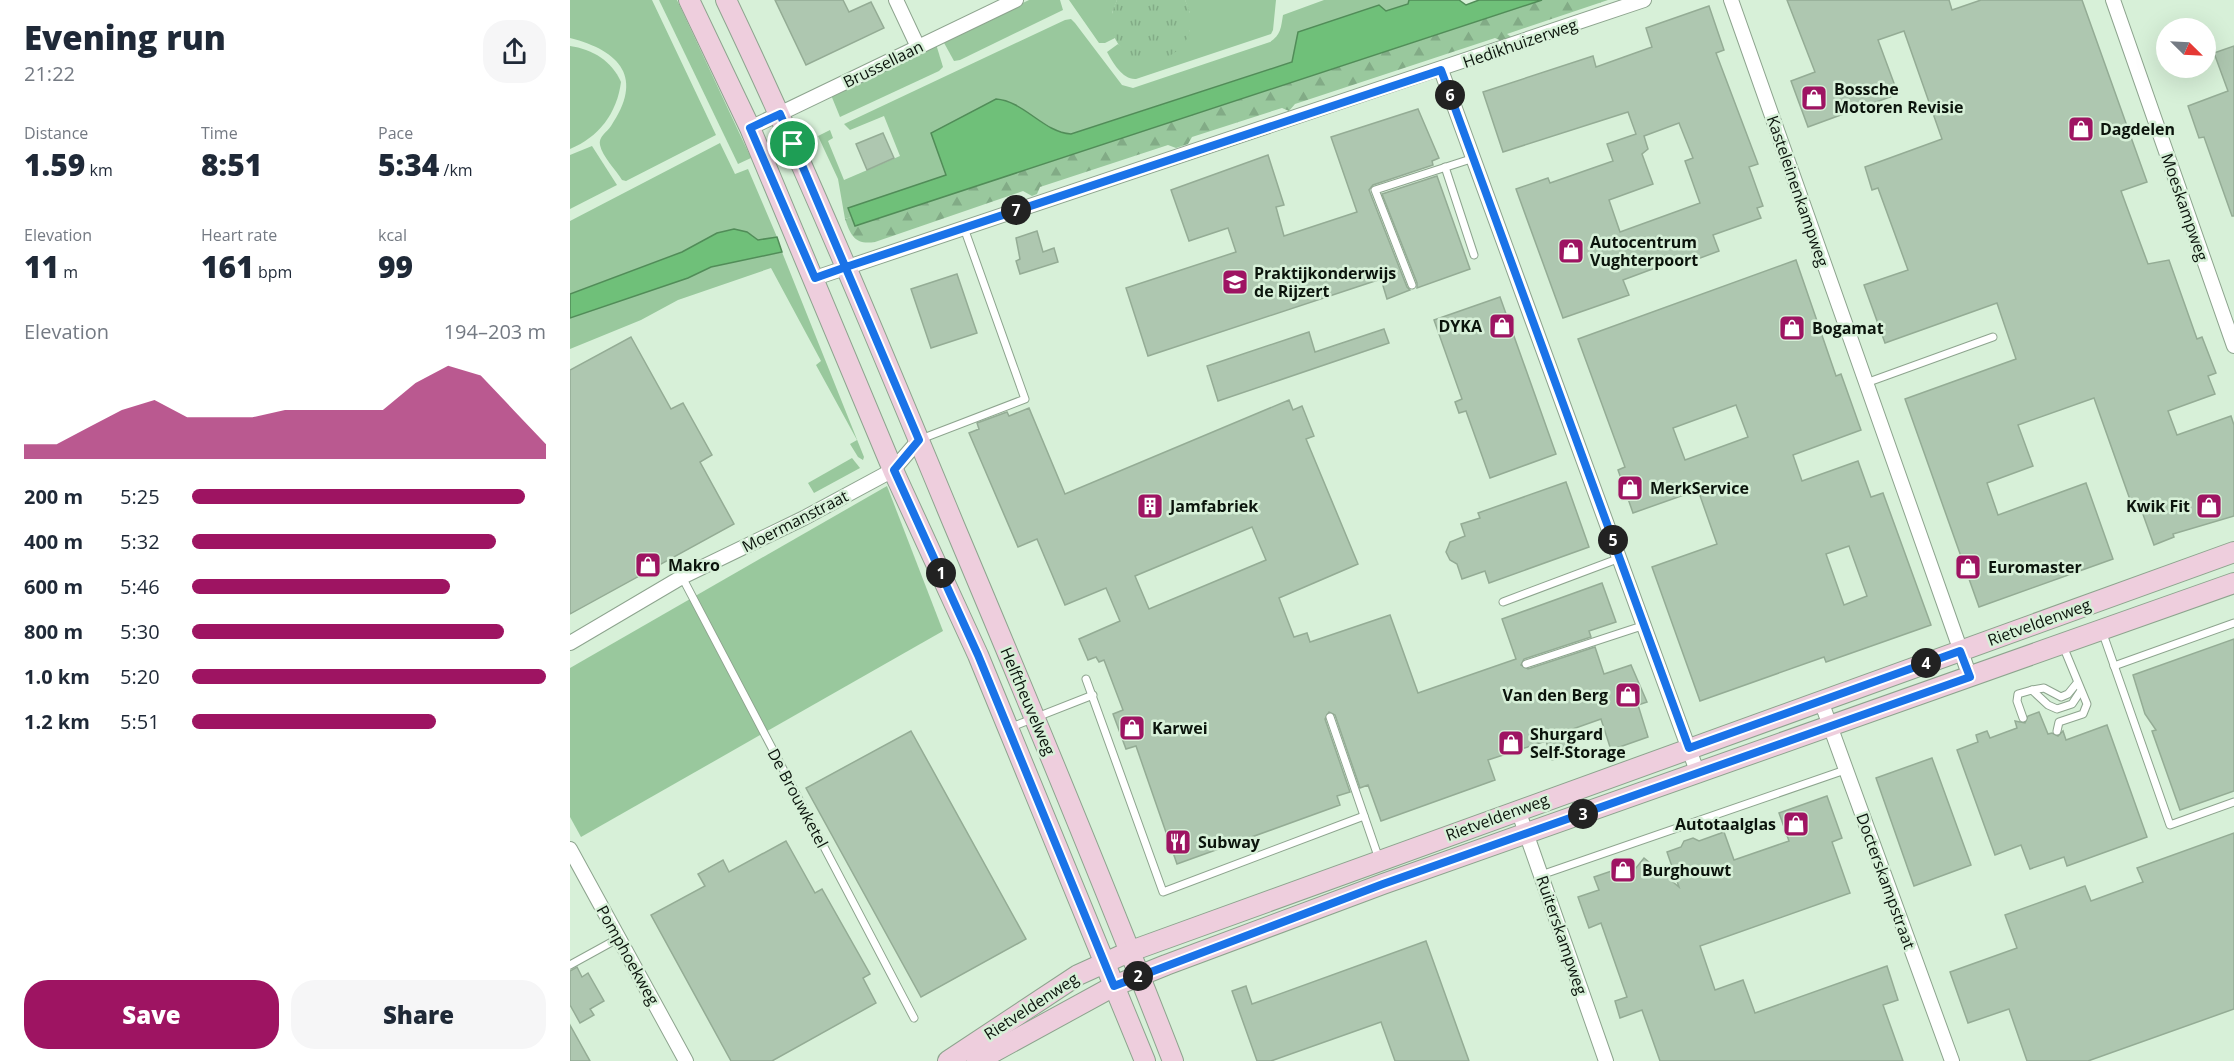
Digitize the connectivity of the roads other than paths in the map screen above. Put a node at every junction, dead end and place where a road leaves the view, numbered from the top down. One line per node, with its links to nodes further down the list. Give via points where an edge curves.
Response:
1 (688, 0): 11 (main road, Helftheuvelweg)
2 (726, 0): 10 (main road, Helftheuvelweg)
3 (896, 0): 8 (street)
4 (1016, 0): 8 (street, Brussellaan)
5 (1644, 0): 9 (street, Hedikhuizerweg)
6 (1731, 0): 21 (street, Kasteleinenkampweg)
7 (2113, 0): 20 (street, Moeskampweg)
8 (918, 47): 10 (street, Brussellaan)
9 (1441, 70): 12 (street); 14 (street, Hedikhuizerweg)
10 (780, 114): 11 (street, Brussellaan); 16 (main road, Helftheuvelweg)
11 (750, 128): 17 (main road, Helftheuvelweg)
12 (1474, 158): 13 (lane); 25 (street)
13 (1445, 167): 15 (lane); 18 (lane, via 1375,190)
14 (964, 228): 16 (street, Hedikhuizerweg); 22 (lane, via 1025,399)
15 (1474, 255)
16 (846, 267): 17 (street, Hedikhuizerweg); 22 (main road, Helftheuvelweg)
17 (815, 278): 23 (main road, Helftheuvelweg)
18 (1412, 285)
19 (1993, 337): 21 (lane)
20 (2234, 346)
21 (1866, 383): 34 (street, Kasteleinenkampweg)
22 (919, 440): 23 (street); 45 (main road, Helftheuvelweg)
23 (894, 470): 26 (street, Moermanstraat); 48 (main road, Helftheuvelweg)
24 (2234, 552): 34 (main road, Rietveldenweg)
25 (1620, 558): 28 (lane); 30 (street)
26 (681, 578): 32 (street, Moermanstraat); 64 (lane, De Brouwketel)
27 (2234, 583): 31 (main road, Rietveldenweg)
28 (1503, 602)
29 (2234, 623): 36 (lane)
30 (1645, 625): 35 (lane); 50 (street)
31 (2102, 630): 33 (main road, Rietveldenweg); 36 (lane, Rietveldenweg)
32 (570, 643)
33 (2062, 644): 37 (main road, Rietveldenweg); 39 (lane)
34 (1960, 651): 37 (street, Kasteleinenkampweg); 43 (main road, Rietveldenweg)
35 (1526, 664)
36 (2114, 666): 53 (lane, Rietveldenweg, via 2170,825)
37 (1970, 677): 47 (main road, Rietveldenweg)
38 (1086, 679): 42 (lane)
39 (2077, 683): 40 (lane, via 2061,697 2044,688); 41 (lane)
40 (2032, 690): 41 (lane, via 2057,709 2072,704); 46 (lane, via 2017,697)
41 (2080, 692): 49 (lane, via 2086,699 2086,709 2079,716 2059,722)
42 (1093, 695): 45 (lane); 55 (lane, via 1163,892)
43 (1821, 701): 47 (street, Docterskampstraat); 50 (main road, Rietveldenweg)
44 (1330, 717): 55 (lane)
45 (1035, 718): 48 (lane); 61 (main road, Helftheuvelweg)
46 (2023, 718)
47 (1829, 727): 51 (street, Docterskampstraat); 52 (main road, Rietveldenweg)
48 (1009, 728): 63 (main road, Helftheuvelweg)
49 (2057, 730)
50 (1689, 748): 52 (street); 54 (main road, Rietveldenweg)
51 (1845, 770): 59 (lane); 71 (street, Docterskampstraat)
52 (1698, 774): 56 (main road, Rietveldenweg)
53 (2234, 802)
54 (1518, 810): 56 (street, Ruiterskampweg); 58 (main road, Rietveldenweg)
55 (1364, 816): 58 (lane)
56 (1527, 835): 59 (street, Ruiterskampweg); 61 (main road, Rietveldenweg)
57 (570, 849): 60 (street, Pomphoekweg)
58 (1379, 859): 61 (main road, Rietveldenweg)
59 (1541, 874): 70 (street, Ruiterskampweg)
60 (619, 938): 62 (lane); 65 (street, Pomphoekweg)
61 (1136, 963): 63 (main road, Rietveldenweg); 69 (main road, Helftheuvelweg)
62 (570, 965)
63 (1110, 973): 66 (main road, Rietveldenweg, via 1077,975); 67 (main road, Rietveldenweg); 68 (main road, Helftheuvelweg)
64 (914, 1018)
65 (686, 1061)
66 (948, 1061)
67 (977, 1061)
68 (1145, 1061)
69 (1173, 1061)
70 (1606, 1061)
71 (1952, 1061)

